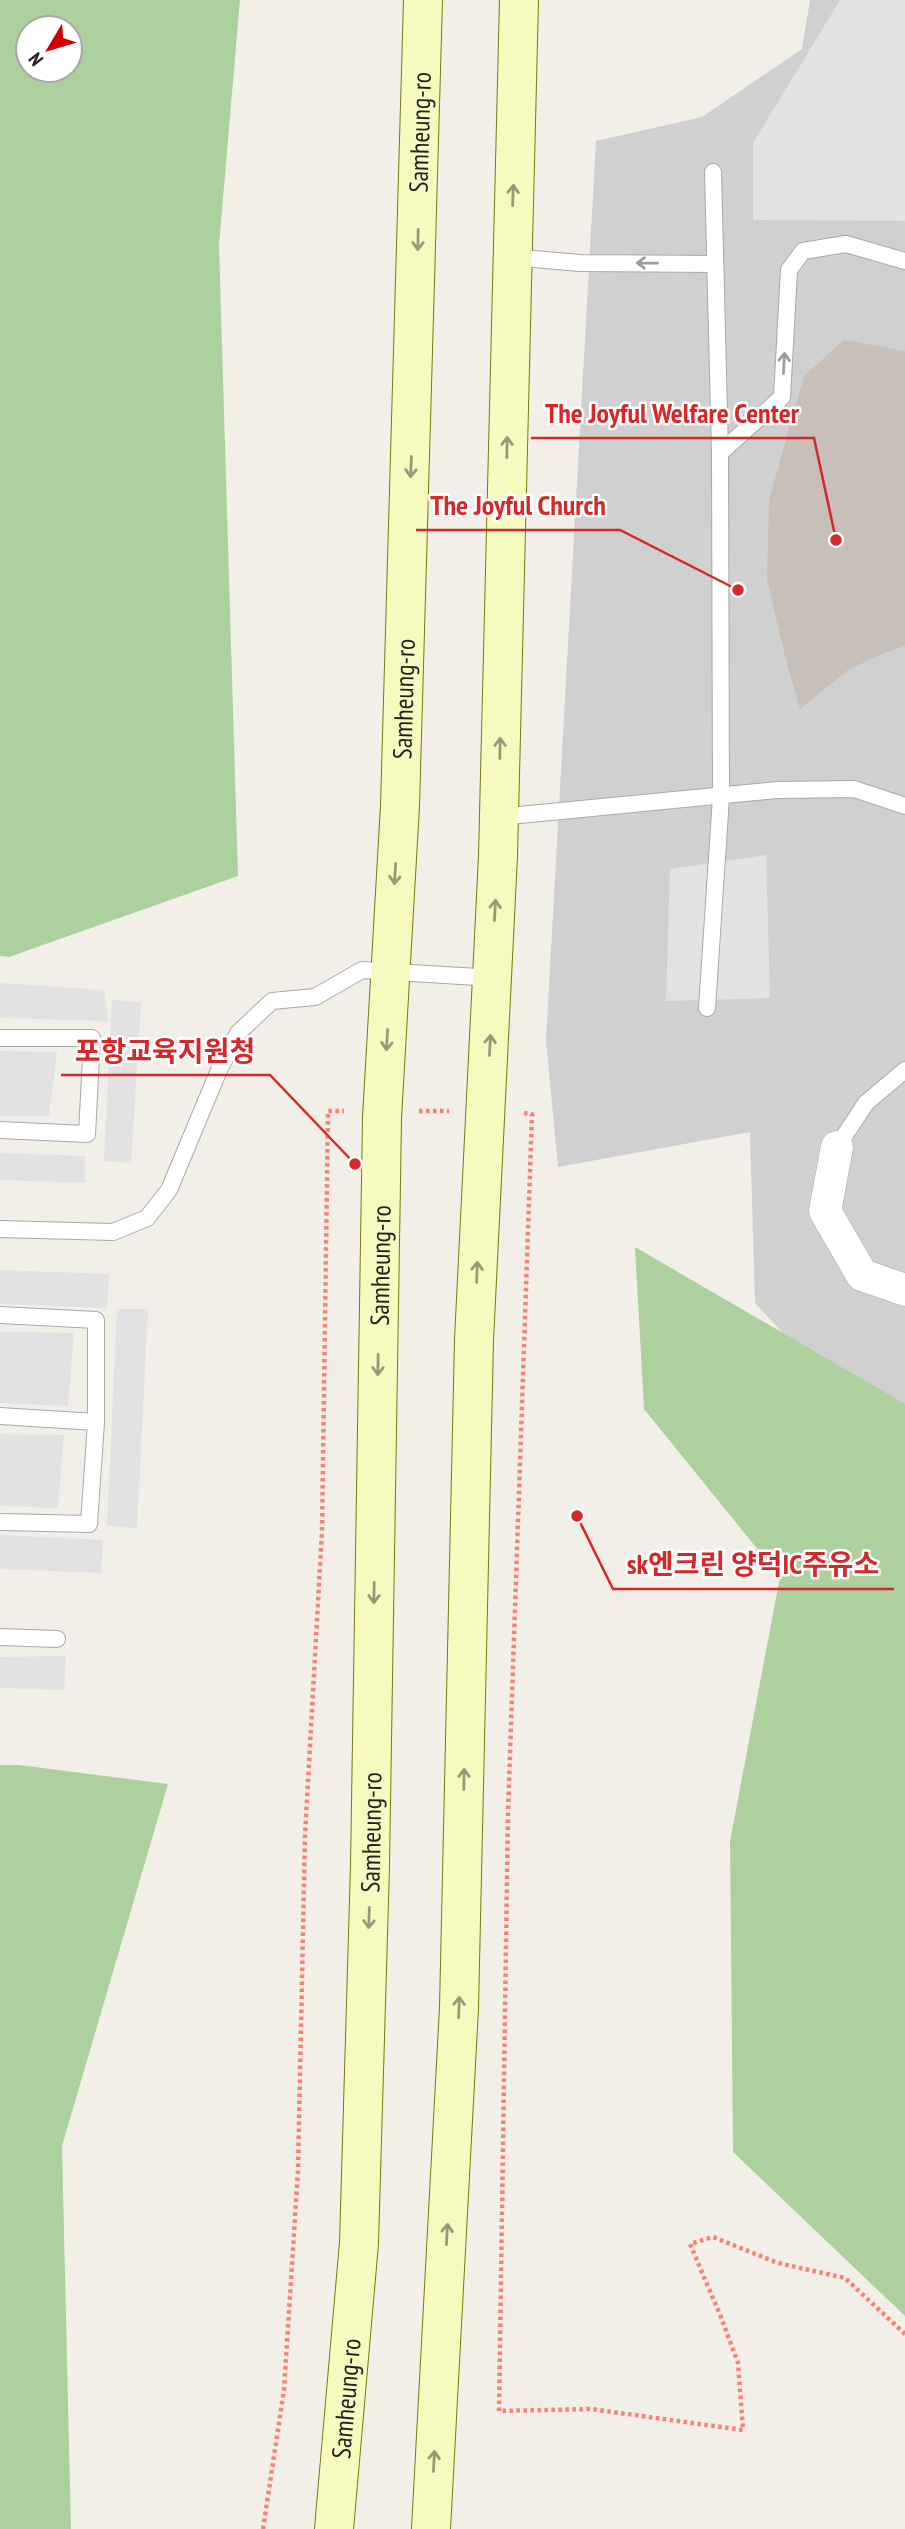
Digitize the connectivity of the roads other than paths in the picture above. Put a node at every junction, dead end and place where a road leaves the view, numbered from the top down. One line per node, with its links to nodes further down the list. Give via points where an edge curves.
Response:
1 (423, 0): 11 (main road, Samheung-ro, one-way to 11, via 401,792)
2 (519, 0): 4 (main road, one-way to 2)
3 (713, 173): 6 (lane)
4 (511, 257): 6 (lane, one-way to 4); 10 (main road, one-way to 4)
5 (905, 261): 7 (lane, one-way to 5, via 782,397 789,270 803,251 846,244)
6 (715, 264): 7 (lane)
7 (720, 453): 8 (lane)
8 (721, 797): 9 (lane, via 777,790 854,789); 10 (lane); 13 (lane)
9 (905, 806)
10 (499, 817): 12 (main road, one-way to 10)
11 (391, 972): 12 (lane); 18 (lane, via 362,970 315,997 272,1001 238,1033 169,1190 147,1217 113,1232); 26 (main road, Samheung-ro, one-way to 26, via 382,1118 359,2243)
12 (494, 978): 27 (main road, one-way to 12, via 459,2008 474,1340)
13 (707, 1008)
14 (0, 1038): 16 (lane, via 92,1038 87,1134)
15 (905, 1070): 17 (lane, via 866,1103)
16 (0, 1130)
17 (837, 1147): 19 (street, via 825,1211 862,1275)
18 (0, 1229)
19 (905, 1290)
20 (0, 1315): 22 (lane, via 96,1320)
21 (0, 1416): 22 (lane)
22 (96, 1422): 23 (lane, via 89,1524)
23 (0, 1522)
24 (0, 1637): 25 (lane)
25 (57, 1639)
26 (334, 2529)
27 (430, 2529)

